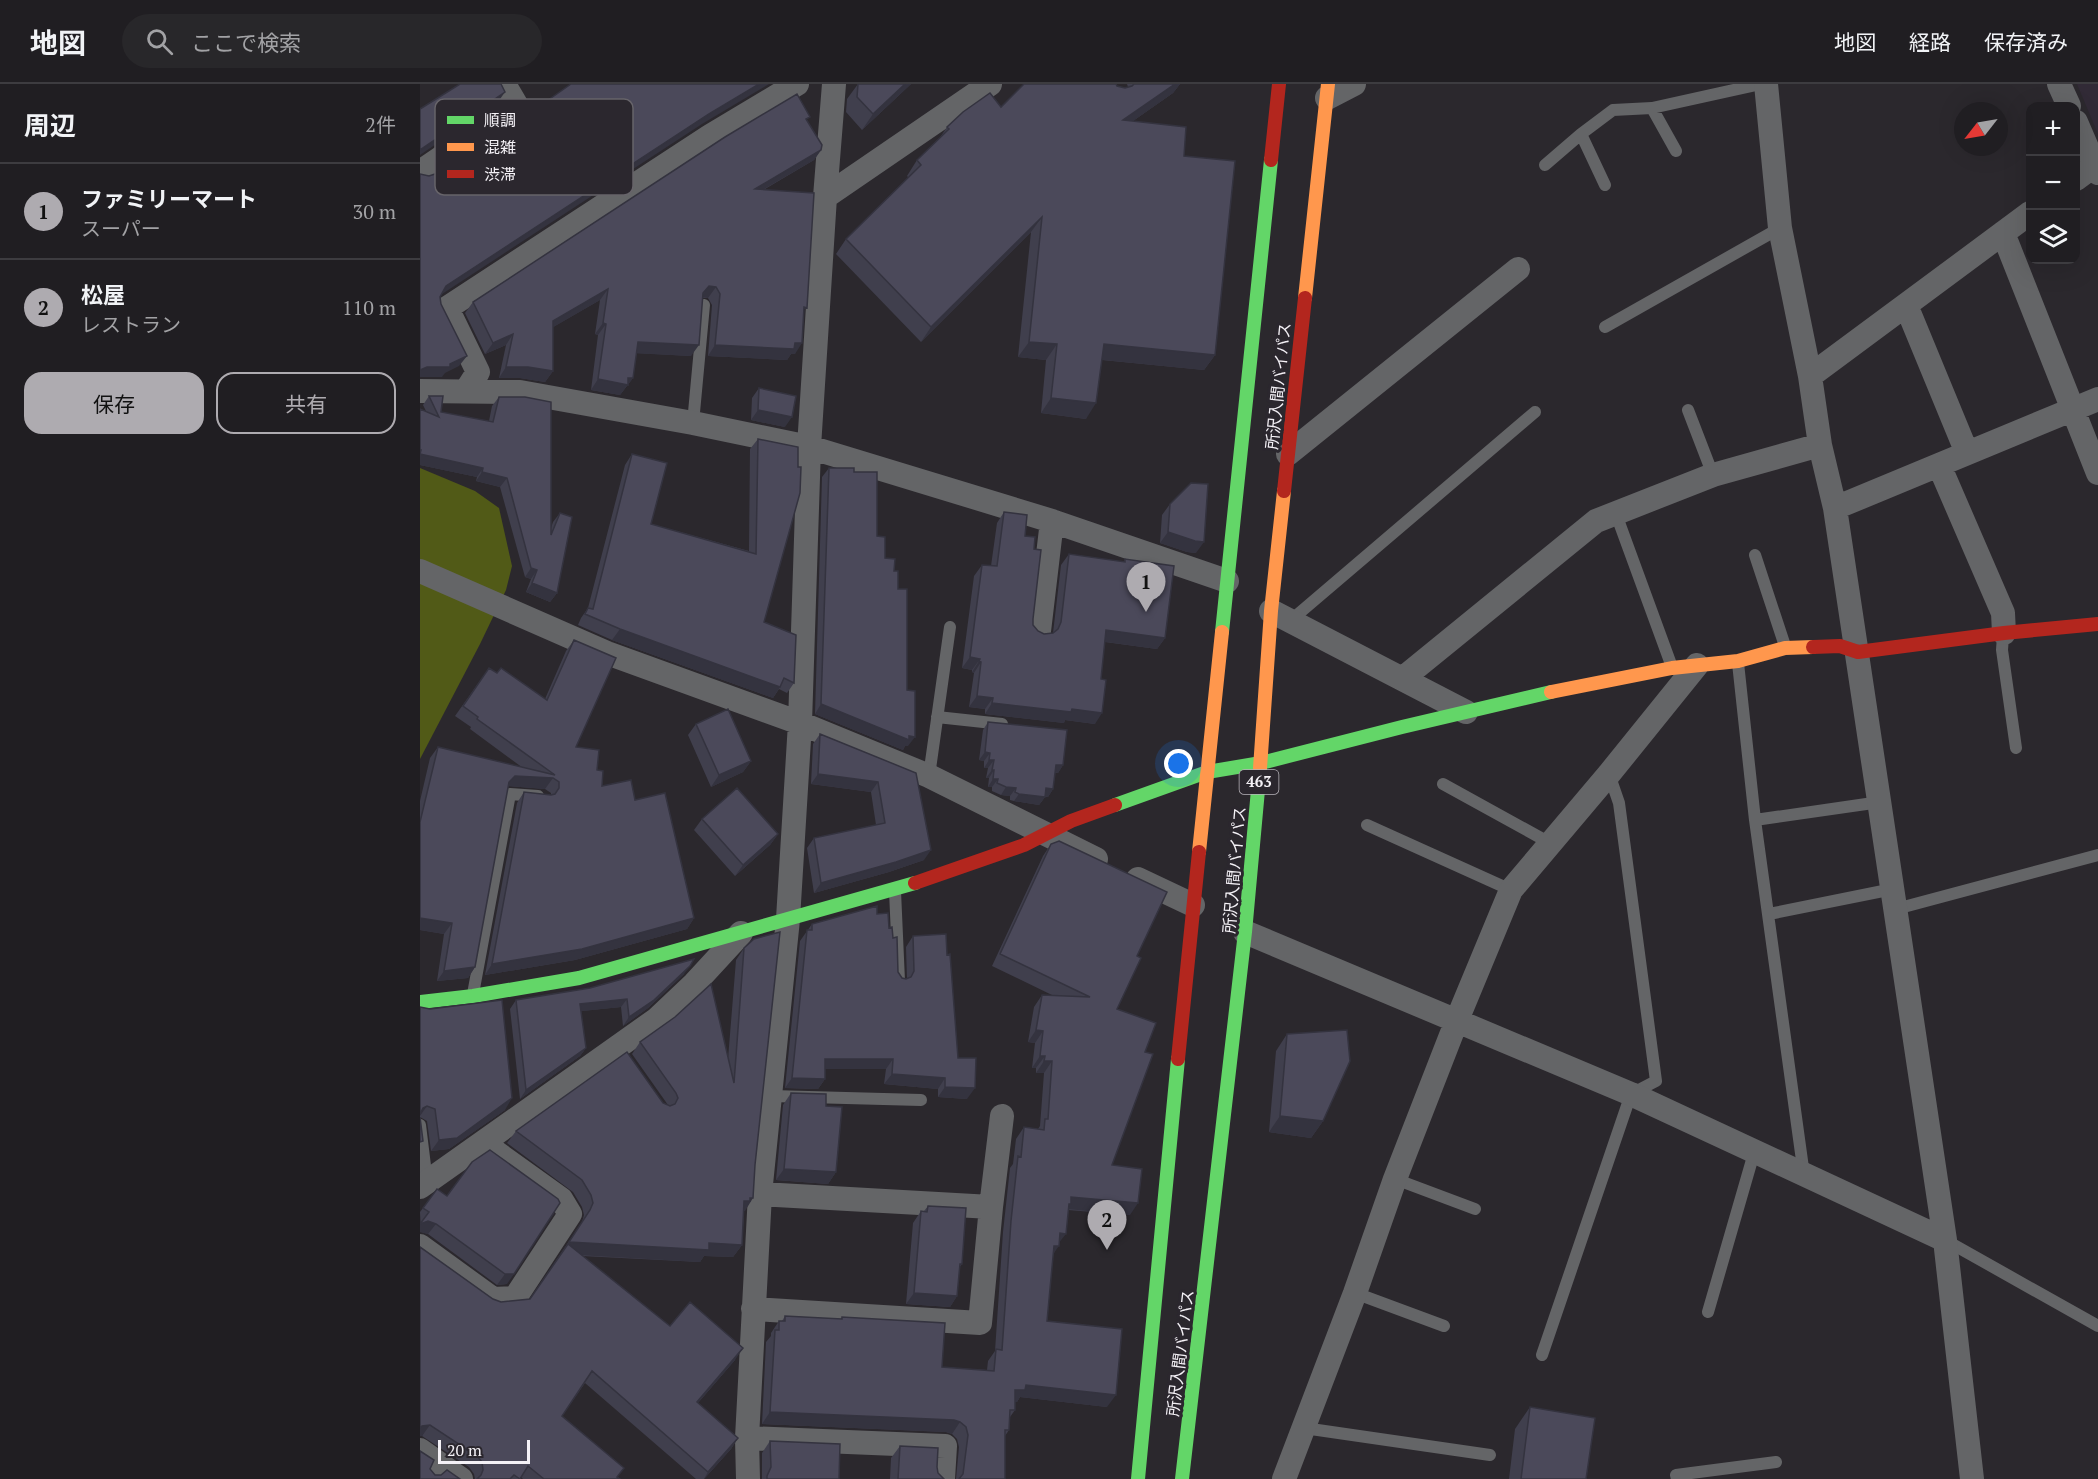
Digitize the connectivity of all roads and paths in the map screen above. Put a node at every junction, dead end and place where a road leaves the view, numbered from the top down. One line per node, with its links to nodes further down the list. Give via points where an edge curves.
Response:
1 (504, 84): 11 (street)
2 (797, 84): 23 (street)
3 (834, 84): 25 (street)
4 (990, 84): 25 (street)
5 (1279, 84): 53 (main road, 所沢入間バイパス)
6 (1354, 84): 10 (street)
7 (1761, 84): 13 (lane)
8 (1766, 84): 27 (street)
9 (2059, 84): 12 (street)
10 (1327, 91): 44 (main road, 所沢入間バイパス / 463)
11 (514, 99)
12 (2067, 102)
13 (1652, 108): 15 (lane, via 1613,110); 16 (lane)
14 (2080, 131): 19 (street)
15 (1581, 134): 18 (lane); 22 (lane)
16 (1676, 151)
17 (435, 162): 20 (street)
18 (1545, 165)
19 (2096, 169): 21 (street)
20 (420, 172)
21 (2080, 177)
22 (1605, 185)
23 (633, 186)
24 (620, 195): 35 (street, via 447,308 478,372)
25 (825, 197): 42 (street)
26 (2026, 217): 28 (street)
27 (1779, 228): 32 (lane); 33 (street)
28 (2003, 233): 31 (street); 38 (street)
29 (1518, 269): 44 (street)
30 (704, 305): 40 (lane)
31 (1906, 305): 33 (street); 43 (street)
32 (1605, 327)
33 (1810, 376): 41 (street)
34 (420, 391): 35 (street)
35 (466, 391): 40 (street, via 520,392)
36 (2098, 399): 38 (street)
37 (1688, 410): 47 (lane)
38 (2072, 410): 43 (street); 46 (street)
39 (1535, 412): 54 (lane)
40 (693, 423): 42 (street)
41 (1820, 445): 47 (street); 48 (street)
42 (809, 447): 50 (street); 67 (street)
43 (1967, 453): 45 (street)
44 (1288, 454): 54 (main road, 所沢入間バイパス / 463)
45 (1939, 465): 48 (street); 58 (street, via 2003,613)
46 (2098, 473)
47 (1713, 474): 49 (street)
48 (1835, 508): 60 (street)
49 (1616, 514): 63 (lane); 64 (street, via 1596,521)
50 (1052, 521): 53 (street); 57 (street)
51 (1755, 555): 59 (lane)
52 (420, 571): 67 (street, via 608,653)
53 (1227, 581): 71 (main road, 所沢入間バイパス)
54 (1281, 616): 64 (street); 70 (main road, 所沢入間バイパス / 463)
55 (2098, 624): 58 (main road)
56 (950, 627): 66 (lane)
57 (1039, 631)
58 (2004, 633): 60 (main road); 69 (lane, via 2002,650)
59 (1785, 648): 60 (main road, via 1840,646); 61 (main road)
60 (1858, 652): 76 (street)
61 (1738, 661): 62 (main road); 77 (lane)
62 (1697, 664): 63 (main road); 72 (street)
63 (1672, 668): 65 (main road)
64 (1402, 679): 65 (street)
65 (1466, 712): 70 (main road)
66 (937, 717): 68 (lane); 73 (lane)
67 (800, 723): 73 (street); 87 (street)
68 (1015, 725)
69 (2016, 748)
70 (1261, 763): 71 (main road); 88 (main road, 所沢入間バイパス / 463)
71 (1207, 772): 79 (main road, via 1071,821); 85 (main road, 所沢入間バイパス)
72 (1610, 774): 80 (street); 94 (lane, via 1619,803 1656,1081)
73 (928, 776): 79 (street)
74 (1443, 784): 80 (lane)
75 (544, 797): 91 (lane, via 510,794)
76 (1880, 802): 77 (lane); 84 (street)
77 (1755, 820): 86 (lane)
78 (1367, 825): 83 (lane)
79 (1047, 834): 82 (main road); 85 (street)
80 (1550, 843): 83 (street)
81 (2098, 855): 84 (lane)
82 (895, 890): 87 (main road); 90 (lane)
83 (1511, 890): 93 (street)
84 (1894, 899): 86 (lane); 107 (street)
85 (1193, 905): 123 (main road, 所沢入間バイパス)
86 (1769, 914): 101 (lane)
87 (788, 919): 89 (main road); 95 (street)
88 (1245, 932): 93 (street); 124 (main road, 所沢入間バイパス / 463)
89 (741, 933): 91 (main road, via 579,978 500,996); 99 (street, via 621,1053 513,1114)
90 (899, 981)
91 (473, 996): 92 (main road)
92 (420, 1002)
93 (1457, 1020): 94 (street); 102 (street)
94 (1631, 1095): 100 (street); 114 (lane)
95 (771, 1096): 96 (lane); 104 (street)
96 (921, 1100)
97 (1002, 1116): 105 (street)
98 (420, 1125): 103 (lane)
99 (483, 1143): 103 (street); 108 (street, via 561,1199 570,1214 515,1298 493,1299)
100 (1754, 1153): 101 (street); 111 (lane)
101 (1804, 1176): 107 (street)
102 (1395, 1179): 106 (lane); 109 (street)
103 (423, 1185)
104 (760, 1194): 105 (street); 110 (street)
105 (991, 1207): 110 (street, via 980,1323)
106 (1475, 1209)
107 (1945, 1240): 113 (lane); 127 (street)
108 (420, 1246)
109 (1355, 1293): 112 (lane); 115 (street)
110 (753, 1309): 116 (street)
111 (1708, 1312)
112 (1444, 1326)
113 (2098, 1326)
114 (1542, 1355)
115 (1304, 1428): 118 (lane); 125 (street)
116 (747, 1438): 121 (street); 122 (street, via 945,1446)
117 (420, 1449): 120 (street)
118 (1490, 1455)
119 (1776, 1462): 126 (lane, via 1676,1474)
120 (447, 1473)
121 (748, 1479)
122 (943, 1479)
123 (1138, 1479)
124 (1182, 1479)
125 (1284, 1479)
126 (1677, 1479)
127 (1972, 1479)

